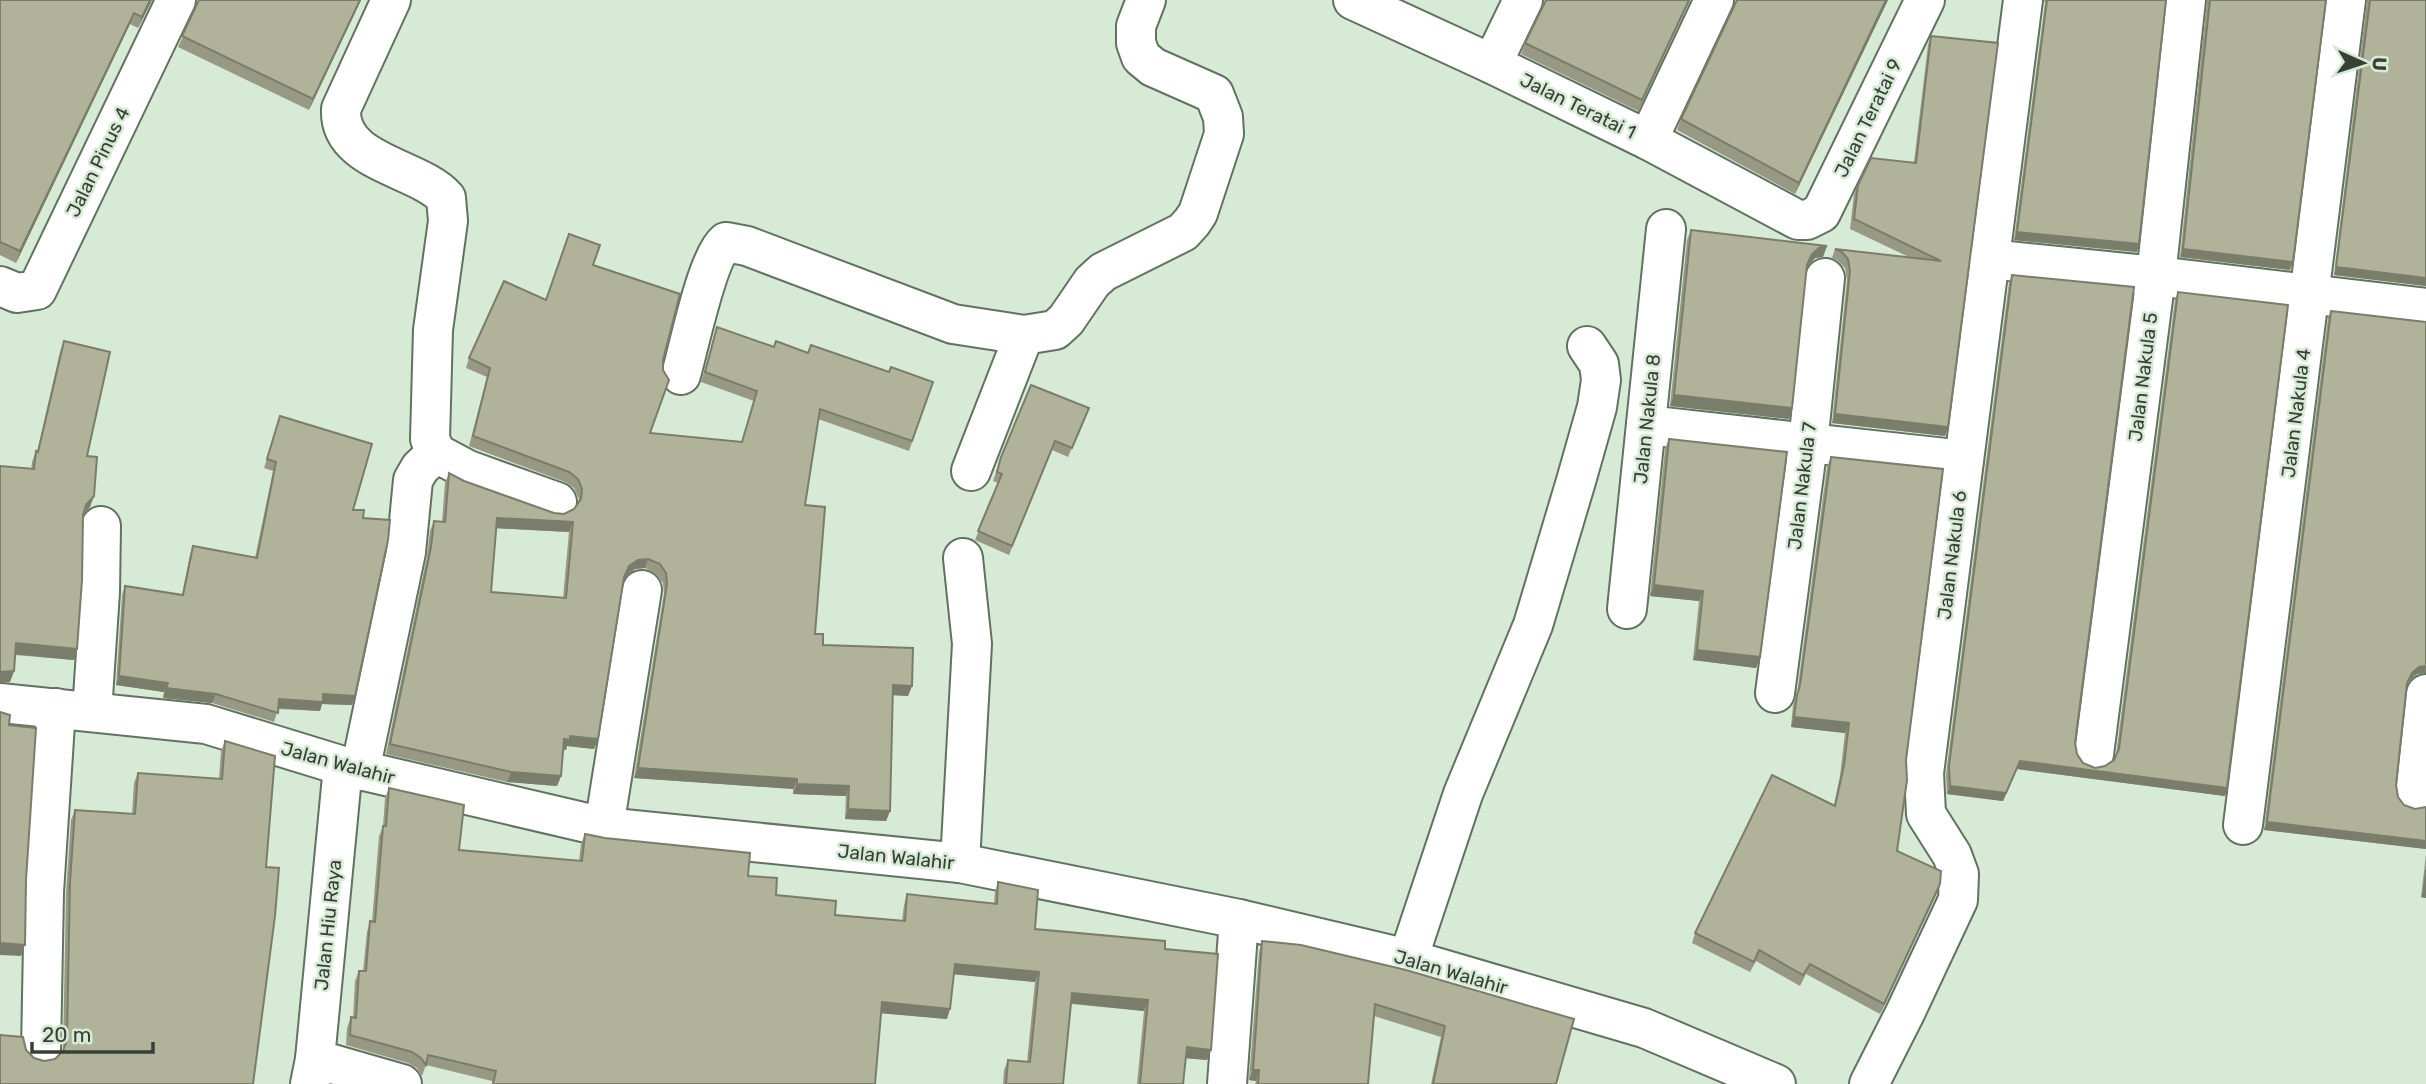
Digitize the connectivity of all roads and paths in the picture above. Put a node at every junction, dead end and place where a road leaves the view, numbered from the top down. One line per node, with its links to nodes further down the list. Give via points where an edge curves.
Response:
1 (176, 0): 19 (street, Jalan Pinus 4, via 37,290 17,293)
2 (391, 0): 27 (street, via 341,109 341,123 355,145 446,198 448,221 433,330 430,439)
3 (1146, 0): 22 (street, via 1136,26 1141,57 1214,94 1223,117 1224,134 1198,213 1183,232 1103,272 1055,330)
4 (1353, 0): 11 (street, Jalan Teratai 1)
5 (1523, 0): 12 (street)
6 (1714, 0): 13 (street)
7 (1926, 0): 14 (street, Jalan Teratai 9, via 1821,213)
8 (2023, 0): 16 (street, Jalan Nakula 6)
9 (2186, 0): 17 (street, Jalan Nakula 5)
10 (2346, 0): 20 (street, Jalan Nakula 4)
11 (1404, 11): 12 (street, Jalan Teratai 1)
12 (1492, 64): 13 (street, Jalan Teratai 1)
13 (1648, 140): 14 (street, Jalan Teratai 1)
14 (1798, 220)
15 (1666, 229): 25 (street, Jalan Nakula 8)
16 (1989, 259): 17 (street); 28 (street, Jalan Nakula 6)
17 (2156, 276): 20 (street); 39 (street, Jalan Nakula 5)
18 (1825, 278): 26 (street, Jalan Nakula 7)
19 (0, 286)
20 (2311, 294): 21 (street); 42 (street, Jalan Nakula 4)
21 (2426, 308)
22 (1024, 335): 24 (street, via 953,324 726,242 710,272); 29 (street)
23 (1587, 346): 46 (street, via 1599,364 1601,380 1576,481 1533,625 1463,794)
24 (681, 375)
25 (1646, 425): 26 (street); 34 (street, Jalan Nakula 8)
26 (1808, 444): 28 (street); 35 (street, Jalan Nakula 7)
27 (436, 453): 30 (street, via 490,479); 40 (street, Jalan Hiu Raya, via 413,480 406,552)
28 (1964, 460): 52 (street, Jalan Nakula 6, via 1924,773 1926,814 1952,855 1959,874 1958,900)
29 (971, 471)
30 (557, 502)
31 (101, 526): 38 (street, via 100,592)
32 (963, 558): 44 (street, via 972,644)
33 (642, 590): 43 (street)
34 (1627, 609)
35 (1775, 692)
36 (2426, 694): 41 (street)
37 (0, 703): 38 (street, Jalan Walahir)
38 (74, 710): 40 (street, Jalan Walahir, via 206,724); 47 (street, via 44,892)
39 (2094, 754)
40 (351, 769): 43 (street, Jalan Walahir); 48 (street, Jalan Hiu Raya)
41 (2415, 795)
42 (2243, 825)
43 (604, 827): 44 (street, Jalan Walahir)
44 (960, 863): 45 (street, Jalan Walahir)
45 (1239, 919): 46 (street, Jalan Walahir); 50 (street)
46 (1408, 958): 51 (street, Jalan Walahir, via 1644,1028)
47 (41, 1051)
48 (312, 1072): 49 (street)
49 (402, 1084)
50 (1227, 1084)
51 (1776, 1084)
52 (1868, 1084)

